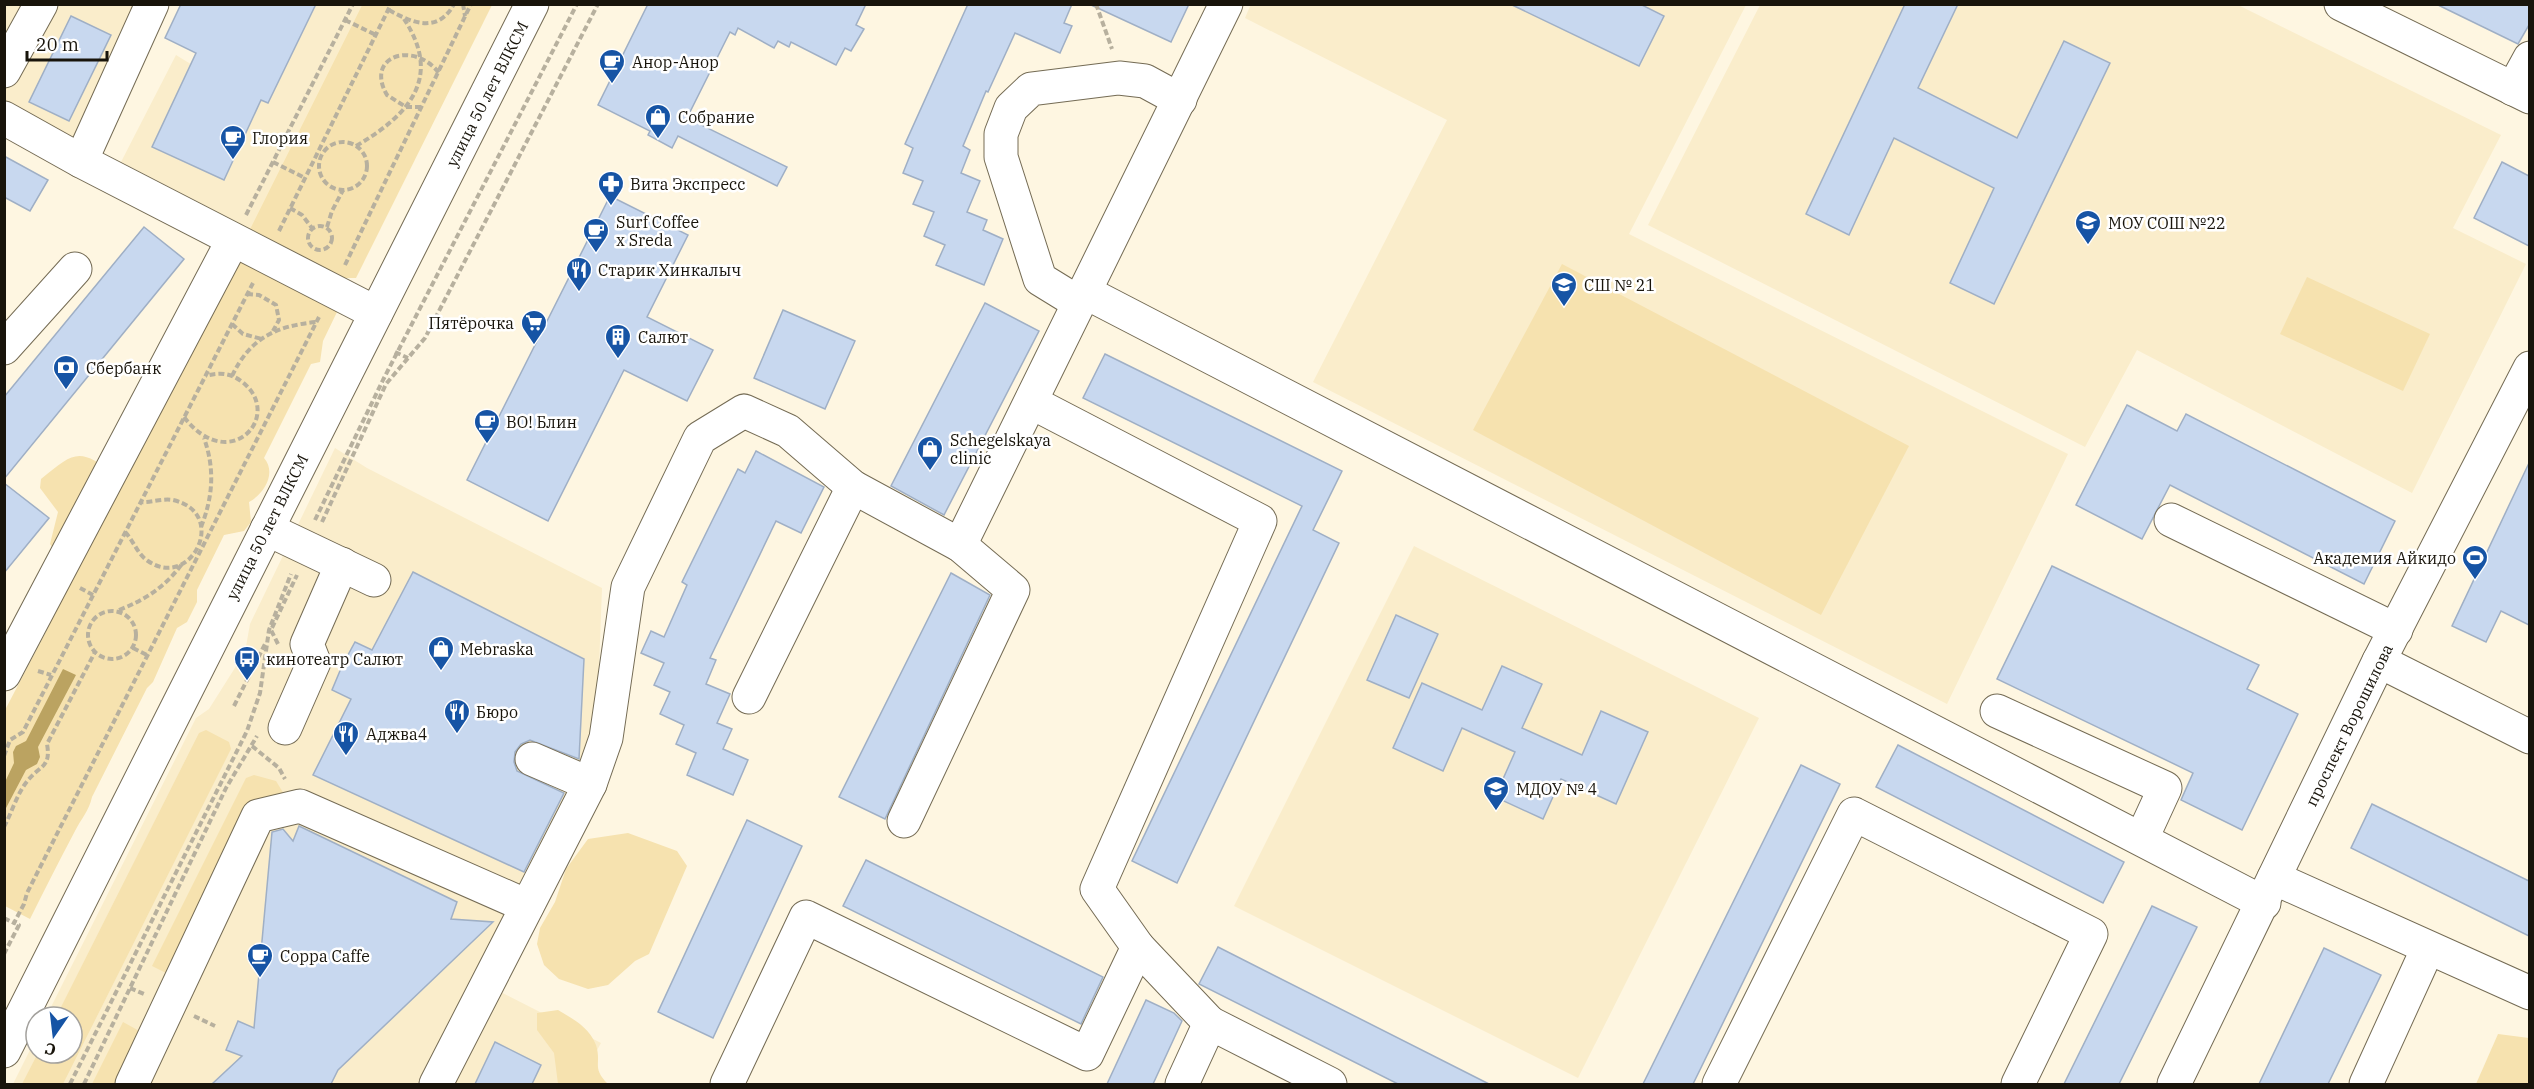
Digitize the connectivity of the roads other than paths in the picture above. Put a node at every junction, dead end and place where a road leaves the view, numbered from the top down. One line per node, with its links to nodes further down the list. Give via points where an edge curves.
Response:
1 (41, 4): 7 (street)
2 (152, 4): 11 (street)
3 (532, 4): 15 (street, улица 50 лет ВЛКСМ)
4 (1226, 4): 9 (street)
5 (2341, 4): 8 (street)
6 (2529, 58): 8 (street)
7 (4, 71)
8 (2521, 93)
9 (1180, 99): 14 (street); 14 (street, via 1145,81 1119,78 1031,89 1011,108 1001,134 1001,157 1040,279)
10 (4, 118): 11 (street)
11 (81, 161): 12 (street)
12 (233, 240): 15 (street); 27 (street)
13 (75, 268): 16 (street)
14 (1082, 298): 18 (street); 35 (street)
15 (376, 313): 21 (street, улица 50 лет ВЛКСМ)
16 (4, 348)
17 (2529, 368): 25 (street, проспект Ворошилова)
18 (1031, 402): 22 (street); 38 (street, via 1260,521 1096,889)
19 (853, 487): 22 (street); 28 (street); 33 (street, via 788,431 744,411 700,438 628,587 606,738)
20 (2171, 520): 25 (street)
21 (267, 529): 23 (street); 42 (street, улица 50 лет ВЛКСМ)
22 (960, 545): 34 (street, via 1013,590)
23 (342, 564): 24 (street); 30 (street, via 307,644 314,662)
24 (374, 580)
25 (2396, 630): 26 (street, проспект Ворошилова)
26 (2379, 661): 31 (street); 36 (street, проспект Ворошилова)
27 (4, 674)
28 (749, 697)
29 (1997, 711): 35 (street, via 2165,788)
30 (285, 728)
31 (2529, 737)
32 (532, 759): 33 (street)
33 (590, 784): 37 (street)
34 (904, 820)
35 (2142, 838): 36 (street)
36 (2269, 890): 39 (street); 50 (street, проспект Ворошилова)
37 (527, 906): 43 (street, via 300,806 258,816); 44 (street)
38 (1138, 947): 41 (street); 45 (street, via 1087,1054 806,917)
39 (2428, 948): 40 (street); 51 (street)
40 (2529, 993)
41 (1210, 1023): 46 (street); 47 (street)
42 (4, 1051)
43 (132, 1084)
44 (436, 1084)
45 (727, 1084)
46 (1182, 1084)
47 (1330, 1084)
48 (1719, 1084): 49 (street, via 1854,814 2091,934)
49 (2018, 1084)
50 (2174, 1084)
51 (2366, 1084)

